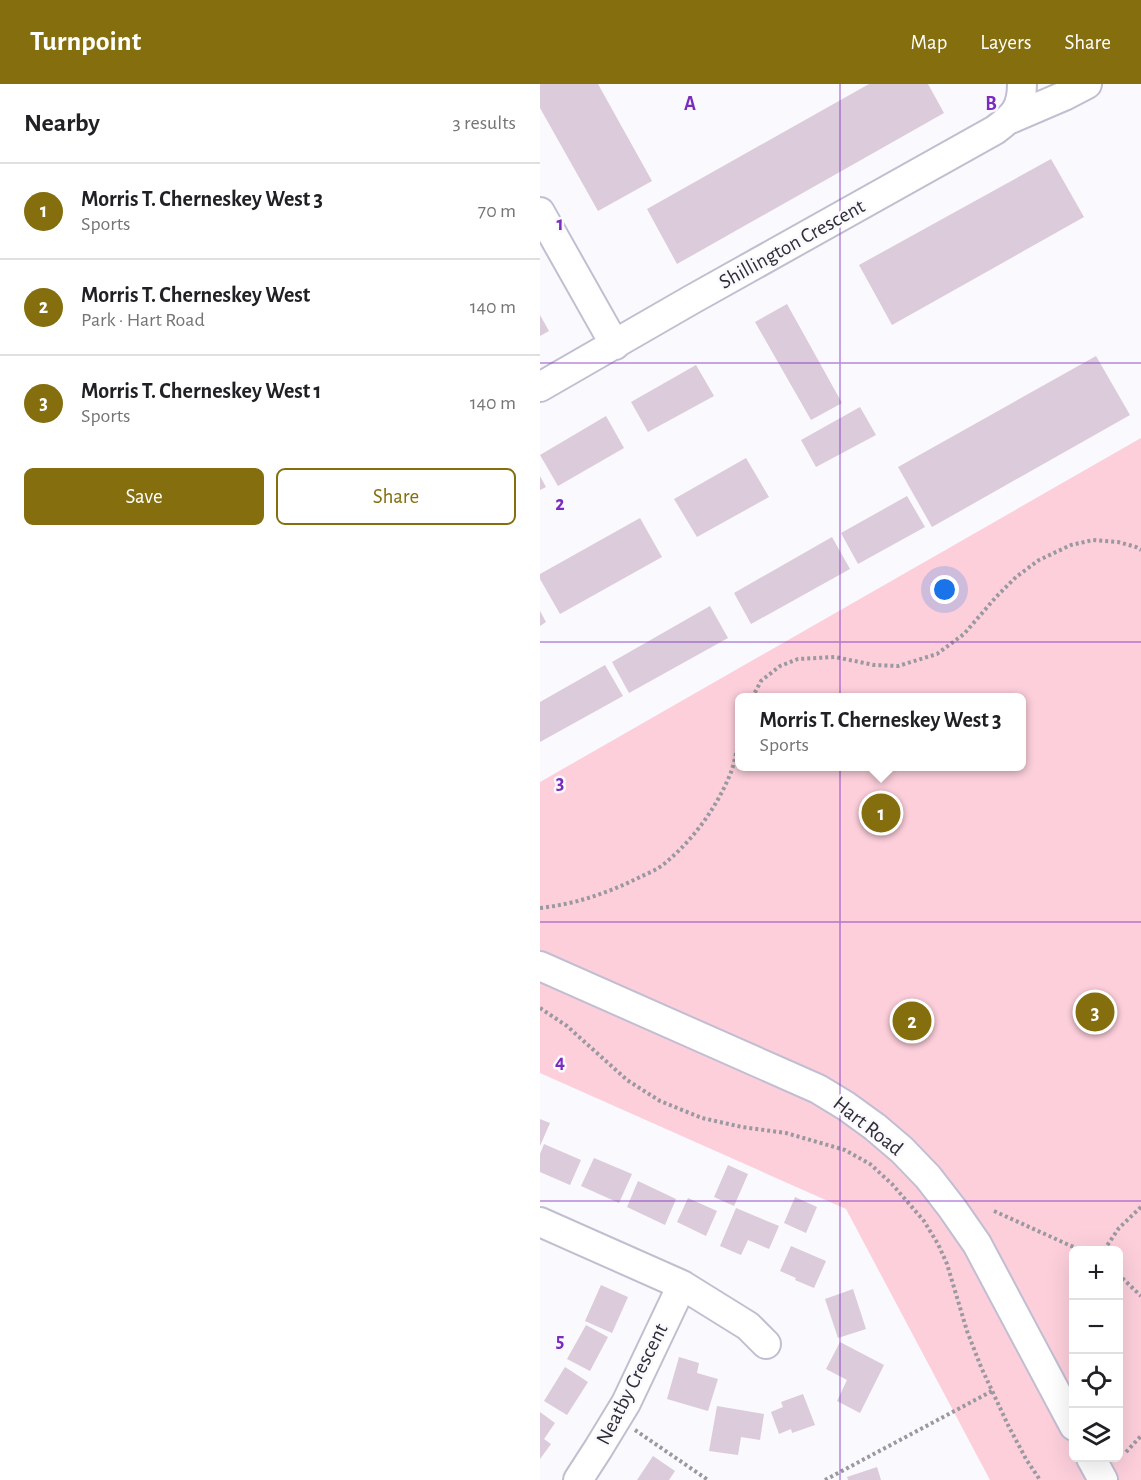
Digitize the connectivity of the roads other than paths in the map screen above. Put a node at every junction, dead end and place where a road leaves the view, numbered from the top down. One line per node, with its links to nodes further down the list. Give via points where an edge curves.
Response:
1 (1022, 84): 3 (street, Shillington Crescent, via 1018,108)
2 (1087, 84): 3 (street)
3 (1008, 120): 5 (street, Shillington Crescent)
4 (540, 212): 5 (street)
5 (615, 345): 6 (street, Shillington Crescent)
6 (540, 387)
7 (540, 966): 11 (street, Hart Road, via 818,1089 875,1127 928,1177 977,1244)
8 (540, 1222): 9 (street)
9 (682, 1286): 10 (street, via 748,1326); 13 (street, Neatby Crescent, via 626,1402)
10 (766, 1344)
11 (1069, 1416)
12 (1092, 1462): 14 (street)
13 (578, 1480)
14 (1102, 1480)

